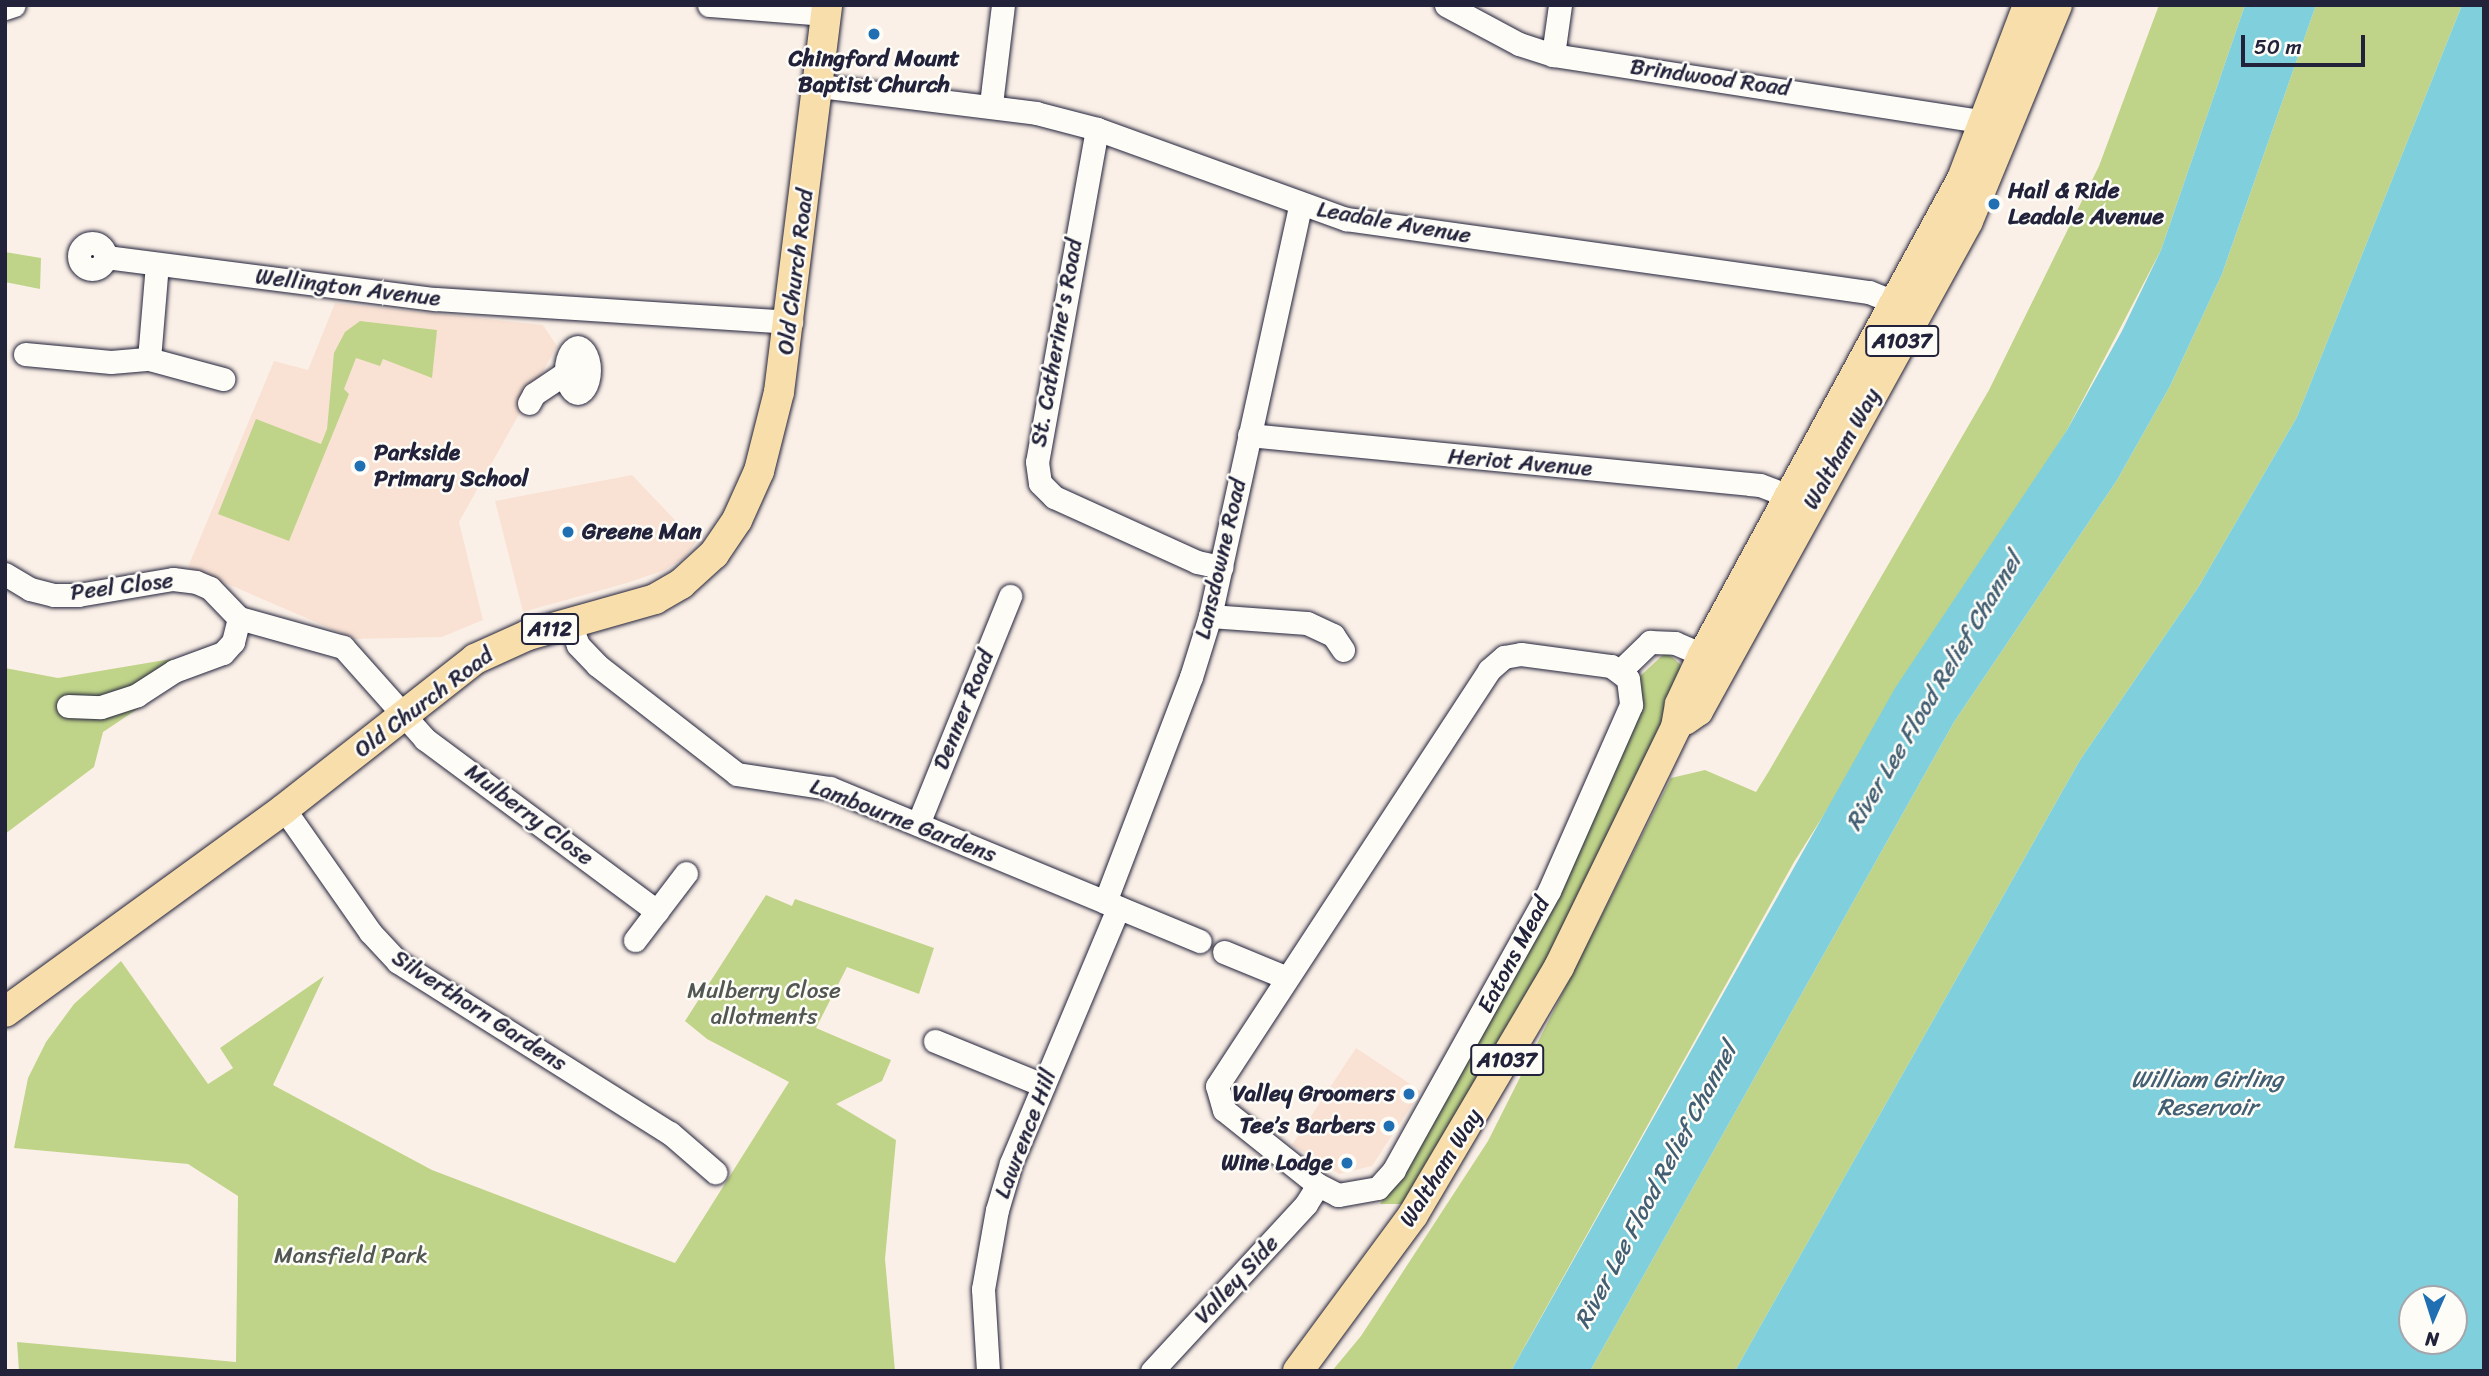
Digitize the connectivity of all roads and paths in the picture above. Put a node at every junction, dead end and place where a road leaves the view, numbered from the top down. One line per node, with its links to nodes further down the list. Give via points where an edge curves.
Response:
1 (14, 5): 7 (street)
2 (709, 5): 8 (street)
3 (1003, 5): 11 (street)
4 (1446, 5): 9 (street, Brindwood Road, via 1519,44)
5 (1560, 5): 9 (street)
6 (2044, 7): 12 (main road, Waltham Way / A1037); 15 (main road, Waltham Way / A1037)
7 (5, 8)
8 (827, 9): 10 (main road, Old Church Road / A112)
9 (1553, 55): 12 (street, Brindwood Road)
10 (820, 86): 11 (street, Leadale Avenue); 20 (main road, Old Church Road / A112)
11 (991, 104): 13 (street, Leadale Avenue)
12 (1984, 122): 15 (main road, Waltham Way / A1037)
13 (1097, 130): 14 (street, Leadale Avenue); 28 (street, St. Catherine's Road, via 1037,462 1040,483 1054,497 1196,562)
14 (1300, 205): 18 (street, Leadale Avenue, via 1390,227 1869,292); 26 (street, Lansdowne Road)
15 (1952, 225): 18 (main road, Waltham Way / A1037); 25 (main road, Waltham Way / A1037)
16 (106, 257): 17 (street, Wellington Avenue)
17 (158, 264): 19 (street, Wellington Avenue, via 436,299); 22 (street)
18 (1896, 303): 25 (main road, Waltham Way / A1037)
19 (591, 309): 20 (street, Wellington Avenue); 24 (street, via 581,347 567,352 566,360 573,368 534,394)
20 (791, 322): 33 (main road, Old Church Road / A112, via 764,457 720,546 681,584 655,599)
21 (25, 354): 22 (street, via 111,362)
22 (149, 359): 23 (street)
23 (223, 379)
24 (529, 403)
25 (1851, 408): 27 (main road, Waltham Way / A1037); 35 (main road, Waltham Way / A1037)
26 (1249, 435): 27 (street, Heriot Avenue, via 1760,485); 28 (street, Lansdowne Road)
27 (1789, 496): 35 (main road, Waltham Way / A1037)
28 (1221, 567): 31 (street, Lansdowne Road)
29 (5, 574): 32 (street, Peel Close, via 30,589 54,595 184,579 210,588)
30 (1010, 596): 40 (street, Denner Road)
31 (1210, 616): 34 (street, via 1307,623 1333,635); 42 (street, Lansdowne Road)
32 (239, 618): 37 (street, via 233,642 223,653 174,671 137,695 101,707); 38 (street, via 343,647)
33 (570, 623): 38 (main road, Old Church Road / A112, via 475,659); 40 (street, Lambourne Gardens, via 587,657 721,765 755,780 825,787)
34 (1343, 650)
35 (1712, 660): 36 (street, via 1675,643 1650,642); 55 (main road, Waltham Way / A1037, via 1698,711 1676,727 1559,967 1475,1117 1413,1215)
36 (1620, 671): 47 (street, Eatons Mead, via 1521,654 1497,663); 52 (street, Eatons Mead, via 1633,695 1610,758 1549,891 1395,1170 1378,1188 1352,1196)
37 (68, 706)
38 (404, 718): 39 (main road, Old Church Road / A112); 43 (street, Mulberry Close, via 425,739)
39 (284, 810): 48 (main road, Old Church Road / A112); 51 (street, Silverthorn Gardens, via 370,932 398,962 670,1133)
40 (918, 824): 42 (street, Lambourne Gardens)
41 (686, 873): 43 (street)
42 (1112, 905): 45 (street, Lambourne Gardens); 50 (street, Lawrence Hill)
43 (657, 911): 44 (street)
44 (635, 940)
45 (1200, 941)
46 (1224, 951): 47 (street)
47 (1287, 978): 52 (street, Eatons Mead, via 1223,1074 1218,1097 1224,1110)
48 (5, 1012)
49 (935, 1041): 50 (street)
50 (1043, 1085): 53 (street, Lawrence Hill, via 1012,1163 987,1254 982,1320)
51 (715, 1172)
52 (1318, 1185): 54 (street, Valley Side, via 1299,1213)
53 (988, 1371)
54 (1152, 1371)
55 (1298, 1371)

